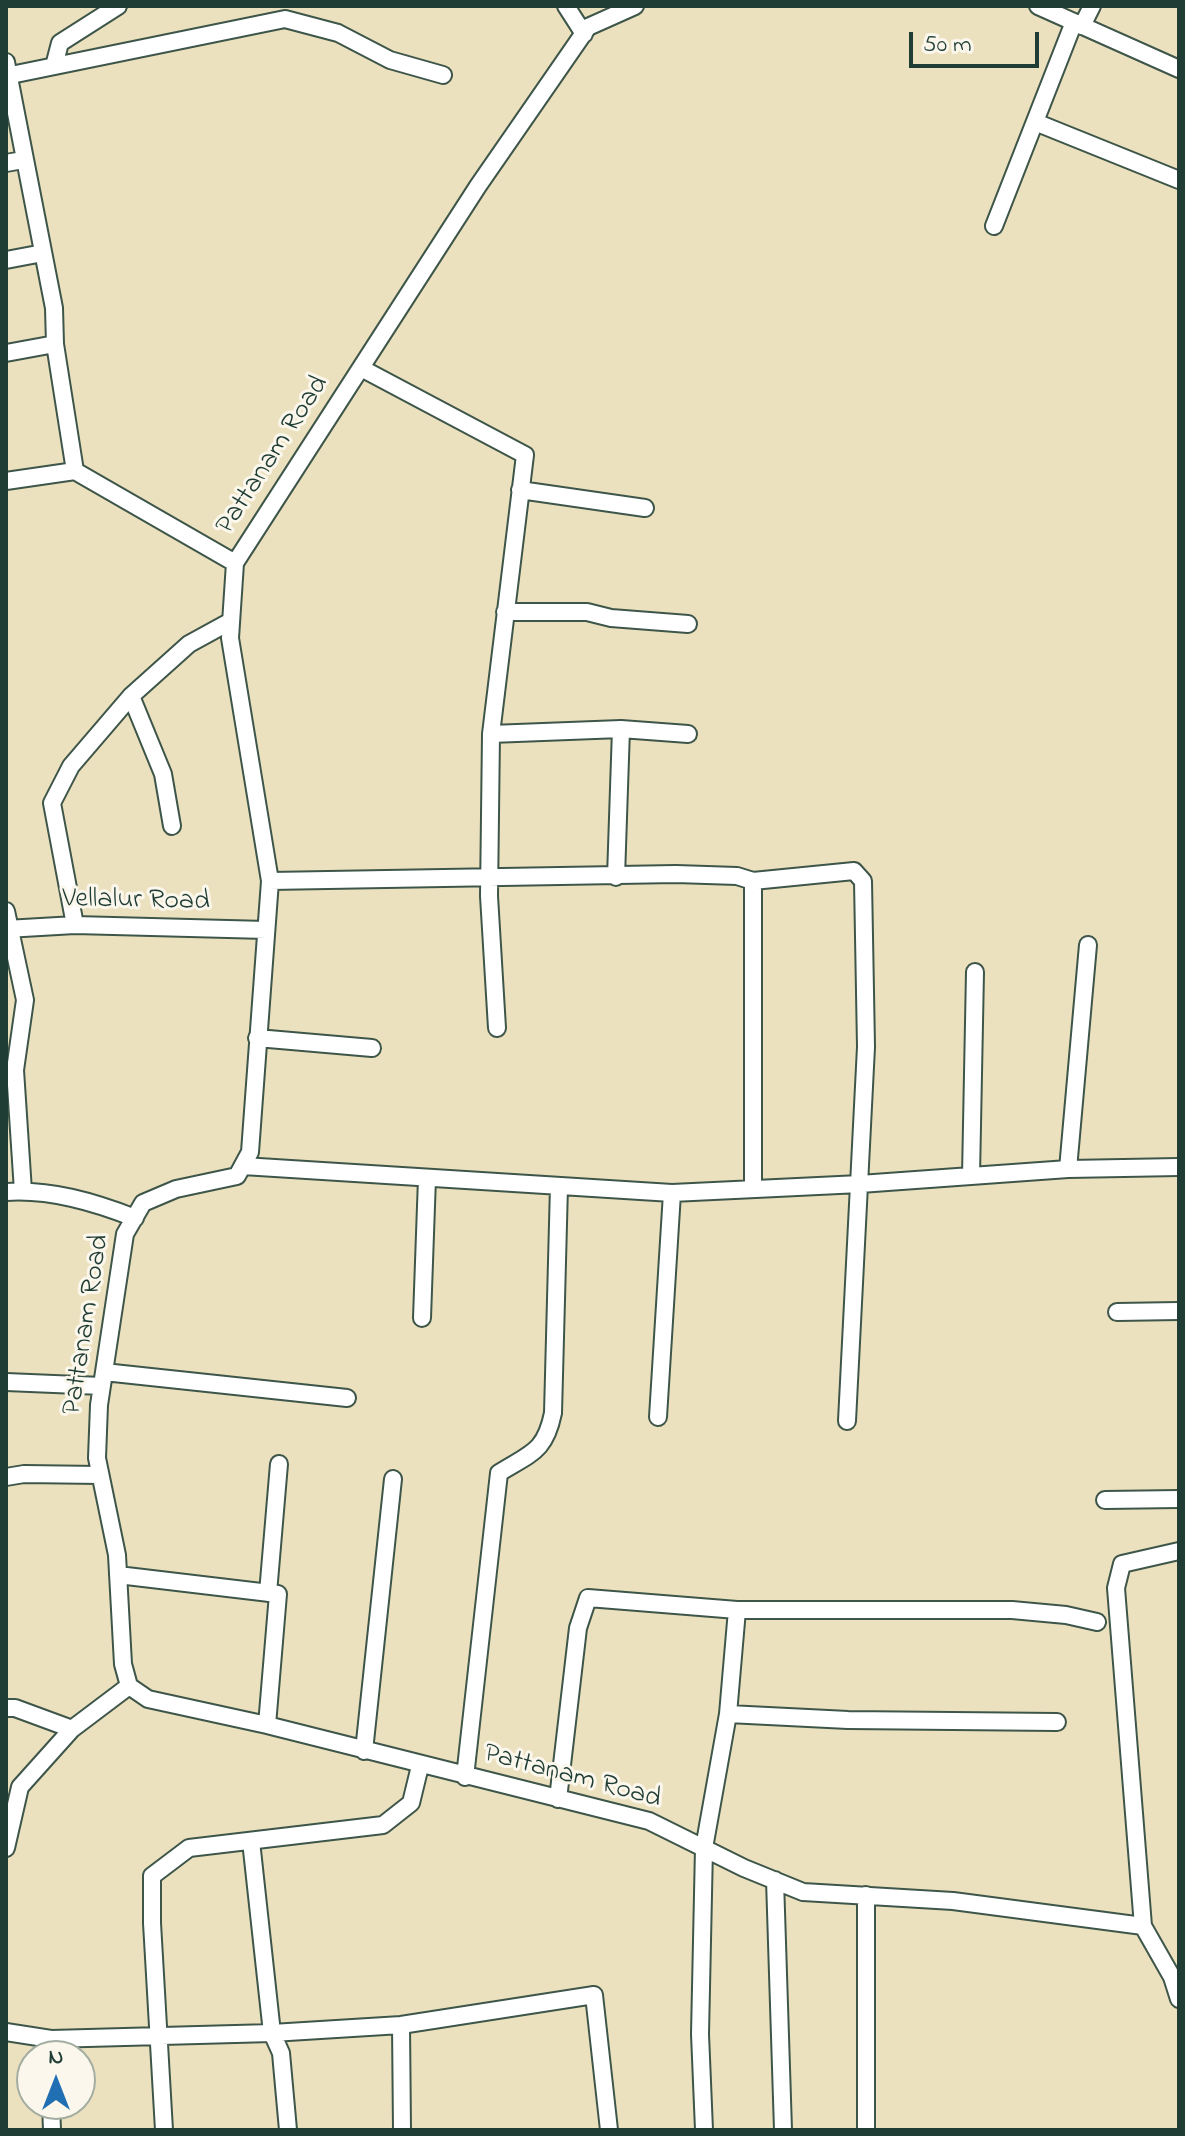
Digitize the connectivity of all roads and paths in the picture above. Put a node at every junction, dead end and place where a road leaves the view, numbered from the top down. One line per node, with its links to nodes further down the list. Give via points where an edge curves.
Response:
1 (118, 6): 8 (street, via 60,43)
2 (566, 6): 7 (street)
3 (635, 6): 7 (street, Pattanam Road, via 588,27)
4 (1038, 6): 6 (street)
5 (1092, 6): 6 (street)
6 (1078, 24): 9 (street); 12 (street)
7 (584, 34): 21 (street, Pattanam Road)
8 (54, 66): 10 (street); 11 (street, via 285,19 338,33 390,60)
9 (1179, 69)
10 (7, 71): 13 (street)
11 (443, 75)
12 (1035, 122): 15 (street); 16 (street)
13 (23, 160): 14 (street); 17 (street)
14 (6, 163)
15 (1179, 180)
16 (994, 226)
17 (43, 253): 18 (street); 19 (street)
18 (6, 260)
19 (55, 344): 20 (street); 22 (street)
20 (6, 353)
21 (361, 368): 24 (street, via 525,455); 26 (street, Pattanam Road)
22 (75, 471): 23 (street); 26 (street)
23 (6, 481)
24 (520, 490): 25 (street); 27 (street)
25 (645, 508)
26 (235, 563): 28 (street, Pattanam Road)
27 (505, 612): 29 (street, via 587,612); 32 (street)
28 (231, 621): 30 (street, via 189,644); 37 (street, Pattanam Road)
29 (688, 624)
30 (131, 696): 34 (street, via 163,774); 40 (street, via 71,766 52,803)
31 (621, 729): 32 (street); 33 (street); 36 (street)
32 (491, 734): 35 (street)
33 (688, 734)
34 (172, 826)
35 (489, 877): 36 (street); 37 (street); 45 (street)
36 (616, 877): 38 (street, via 676,874)
37 (270, 881): 42 (street, Pattanam Road)
38 (753, 881): 53 (street, via 854,871 863,881 866,1047); 55 (street)
39 (6, 911): 41 (street)
40 (75, 925): 41 (street, Vellalur Road); 42 (street, Vellalur Road)
41 (8, 929): 56 (street, via 25,1000 15,1070)
42 (266, 930): 46 (street, Pattanam Road)
43 (1088, 945): 50 (street)
44 (975, 972): 51 (street)
45 (497, 1028)
46 (257, 1038): 47 (street); 48 (street, Pattanam Road, via 250,1152)
47 (372, 1048)
48 (243, 1166): 52 (street); 58 (street, Pattanam Road, via 237,1176 176,1189 143,1203)
49 (1179, 1167): 50 (street)
50 (1068, 1169): 51 (street)
51 (971, 1176): 53 (street)
52 (427, 1178): 54 (street); 61 (street)
53 (860, 1184): 55 (street); 66 (street)
54 (559, 1186): 57 (street); 86 (street, via 553,1413 539,1448 499,1473)
55 (753, 1189): 57 (street)
56 (15, 1191): 58 (street, via 91,1201)
57 (672, 1193): 65 (street)
58 (135, 1218): 62 (street, Pattanam Road, via 125,1234)
59 (1179, 1311): 60 (street)
60 (1117, 1312)
61 (422, 1318)
62 (103, 1379): 63 (street); 64 (street); 68 (street, Pattanam Road)
63 (6, 1382)
64 (347, 1398)
65 (658, 1417)
66 (847, 1421)
67 (279, 1464): 75 (street)
68 (100, 1475): 69 (street); 74 (street, Pattanam Road)
69 (6, 1477)
70 (393, 1479): 84 (street)
71 (1179, 1499): 72 (street)
72 (1105, 1500)
73 (1179, 1551): 93 (street, via 1122,1564 1116,1588)
74 (118, 1575): 75 (street); 78 (street, Pattanam Road)
75 (268, 1593): 82 (street, via 278,1594)
76 (737, 1610): 77 (street, via 1012,1610); 80 (street); 87 (street, via 588,1598 578,1628)
77 (1097, 1622)
78 (129, 1686): 82 (street, Pattanam Road, via 148,1699); 83 (street)
79 (6, 1708): 83 (street)
80 (728, 1714): 81 (street); 90 (street)
81 (1057, 1722)
82 (267, 1725): 84 (street, Pattanam Road)
83 (72, 1729): 89 (street, via 20,1787)
84 (364, 1751): 85 (street, Pattanam Road)
85 (420, 1766): 86 (street, Pattanam Road); 88 (street, via 411,1803 383,1825)
86 (465, 1777): 87 (street, Pattanam Road)
87 (558, 1799): 90 (street, Pattanam Road, via 649,1821)
88 (251, 1841): 97 (street); 98 (street, via 189,1848 152,1876)
89 (6, 1848)
90 (704, 1848): 91 (street, Pattanam Road); 105 (street)
91 (775, 1880): 92 (street, Pattanam Road, via 803,1892); 106 (street)
92 (866, 1895): 93 (street, Pattanam Road); 107 (street)
93 (1143, 1926): 94 (street)
94 (1179, 1999)
95 (401, 2025): 97 (street); 103 (street); 104 (street, via 594,1995)
96 (6, 2032): 99 (street)
97 (272, 2033): 98 (street); 102 (street, via 281,2053)
98 (158, 2036): 100 (street); 101 (street)
99 (28, 2040)
100 (96, 2043)
101 (164, 2130)
102 (288, 2130)
103 (402, 2130)
104 (609, 2130)
105 (704, 2130)
106 (783, 2130)
107 (866, 2130)

